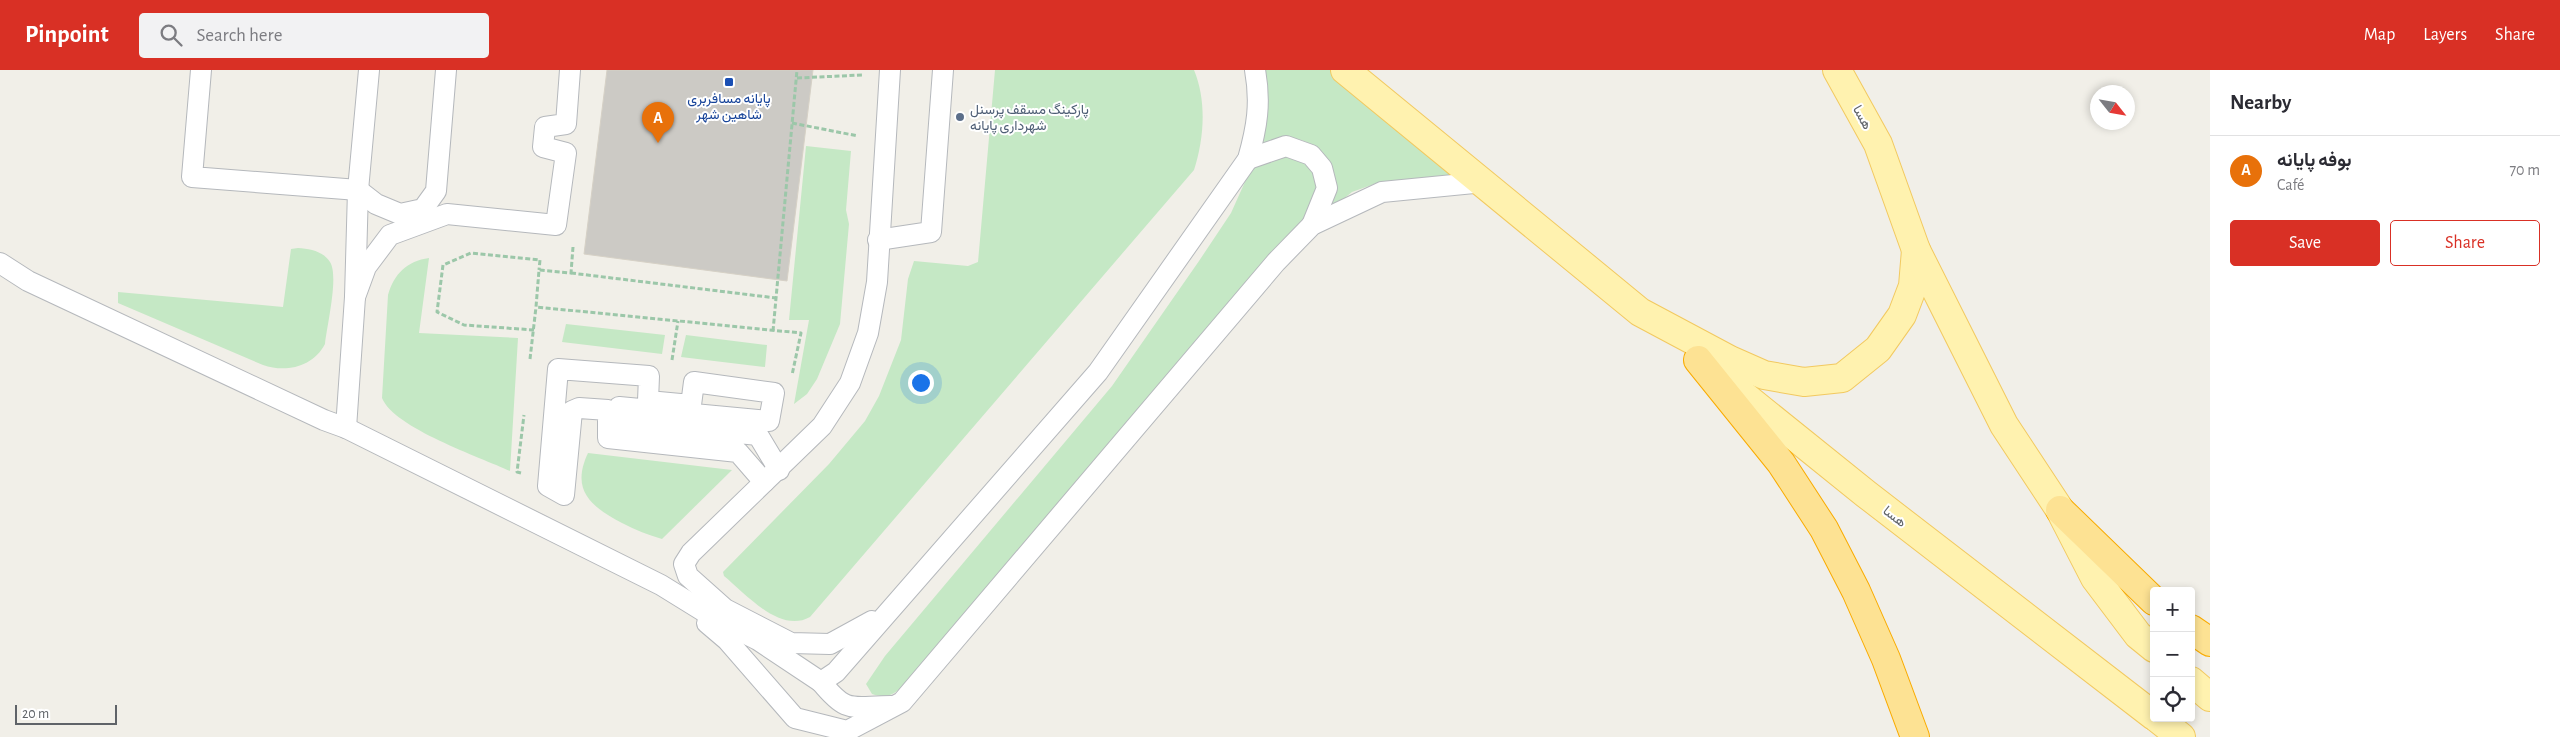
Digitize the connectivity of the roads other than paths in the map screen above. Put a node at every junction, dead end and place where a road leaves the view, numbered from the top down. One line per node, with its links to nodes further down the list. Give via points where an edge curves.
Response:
1 (201, 70): 12 (lane, via 192,177)
2 (369, 70): 12 (lane)
3 (446, 70): 12 (lane, via 436,192 423,209 400,214 376,204)
4 (570, 70): 17 (lane, via 566,124 545,127 543,147 566,153 556,225 447,214 390,235 366,267)
5 (890, 70): 14 (lane)
6 (943, 70): 14 (lane, via 931,232)
7 (1255, 70): 10 (lane, via 1260,96 1256,131)
8 (1345, 70): 11 (main road)
9 (1837, 70): 15 (main road, هسا, via 1878,144)
10 (1248, 159): 13 (lane, via 1286,146 1311,155 1322,168 1327,188); 25 (lane, via 1098,372)
11 (1484, 182): 13 (lane, via 1382,192); 18 (main road)
12 (358, 190): 17 (lane)
13 (1312, 225): 32 (lane, via 1263,276 902,702)
14 (878, 240): 21 (lane, via 877,282 868,333 850,383 822,426)
15 (1916, 250): 18 (main road, via 1913,286 1902,315 1878,349 1842,378 1804,382 1764,375); 22 (main road, هسا, via 2004,425)
16 (0, 263): 20 (lane, via 28,282)
17 (355, 297): 20 (lane)
18 (1640, 312): 19 (main road, هسا)
19 (1698, 360): 33 (main road, هسا, via 1873,500); 35 (highway, via 1781,463 1824,529 1856,590)
20 (346, 428): 23 (lane)
21 (771, 476): 21 (lane, via 738,452 608,438 608,410 579,408 572,411 564,495 548,486 558,369 649,376 648,401 691,406 694,382 774,393 769,421 619,407 621,422 758,435); 25 (lane, via 691,554 684,564 688,576 725,608 791,643 830,644 869,624)
22 (2060, 510): 24 (highway); 28 (main road, هسا, via 2095,578 2138,635)
23 (661, 585): 29 (lane, via 758,640); 32 (lane, via 727,640 795,718 847,731)
24 (2150, 597)
25 (890, 608): 29 (lane, via 836,672)
26 (2195, 632): 27 (highway)
27 (2210, 642)
28 (2150, 645)
29 (821, 682): 32 (lane, via 847,707)
30 (2195, 684): 31 (main road)
31 (2210, 697)
32 (894, 706)
33 (2150, 713)
34 (2162, 722): 36 (main road)
35 (1915, 737)
36 (2181, 737)

